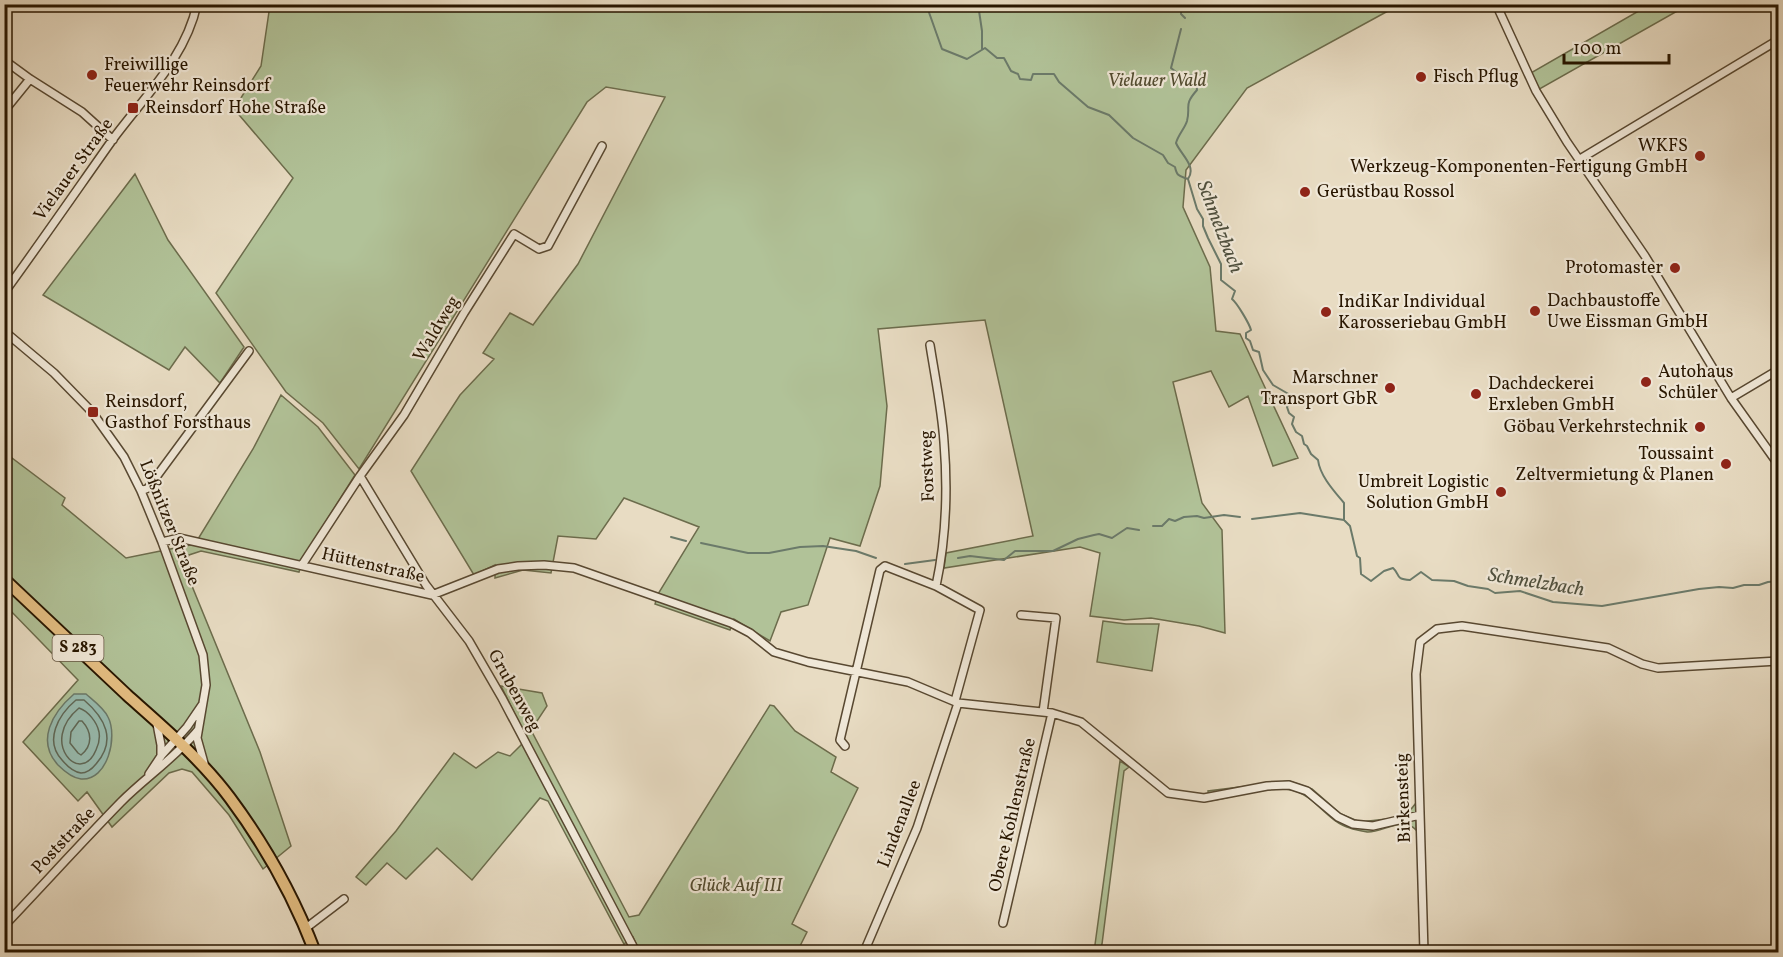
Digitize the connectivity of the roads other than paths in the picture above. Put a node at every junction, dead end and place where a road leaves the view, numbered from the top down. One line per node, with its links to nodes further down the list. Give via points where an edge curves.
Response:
1 (197, 4): 7 (street, Vielauer Straße, via 188,35 173,60)
2 (1496, 4): 9 (street, via 1536,91)
3 (1779, 40): 9 (street)
4 (4, 60): 5 (street)
5 (30, 79): 6 (street); 7 (street, via 82,112)
6 (4, 111)
7 (113, 140): 10 (street, Vielauer Straße)
8 (603, 146): 17 (street, Waldweg, via 548,246 539,249 514,234 404,415)
9 (1580, 159): 15 (street, via 1645,256)
10 (4, 293)
11 (4, 331): 18 (street, Lößnitzer Straße, via 92,412 124,457)
12 (930, 345): 22 (street, Forstweg, via 944,441 946,491 943,551)
13 (249, 351): 18 (street, via 148,488)
14 (1779, 370): 15 (street)
15 (1731, 398): 16 (street)
16 (1779, 464)
17 (360, 476): 20 (street, Waldweg); 23 (street, Grubenweg)
18 (141, 491): 19 (street, Lößnitzer Straße)
19 (162, 542): 20 (street, Hüttenstraße, via 179,538); 28 (street, Lößnitzer Straße, via 203,655)
20 (302, 565): 23 (street, Hüttenstraße)
21 (4, 579): 32 (main road, S 283)
22 (936, 586): 27 (street, via 885,566 879,570); 29 (street, via 980,610)
23 (432, 595): 26 (street, Hüttenstraße, via 498,569 544,565 574,568 731,623 774,652); 45 (street, Grubenweg, via 474,650)
24 (1021, 615): 30 (street, via 1056,618)
25 (1779, 661): 39 (street, Birkensteig, via 1658,668 1608,648 1462,626 1437,629 1420,642 1416,674)
26 (808, 662): 27 (street, Obere Kohlenstraße)
27 (855, 672): 29 (street, Obere Kohlenstraße, via 908,682); 35 (street, via 840,740)
28 (204, 702): 33 (street, Lößnitzer Straße); 34 (street)
29 (956, 702): 30 (street, Obere Kohlenstraße); 46 (street, Lindenallee, via 917,828)
30 (1043, 712): 31 (street, Obere Kohlenstraße)
31 (1052, 713): 39 (street, Obere Kohlenstraße, via 1081,722 1168,793 1204,798 1289,785 1307,790 1338,817 1353,824 1373,826); 41 (street, Obere Kohlenstraße)
32 (156, 721): 34 (main road, S 283); 36 (street)
33 (198, 730): 34 (street, Lößnitzer Straße); 37 (street, Lößnitzer Straße, via 198,746)
34 (180, 744): 36 (street, Poststraße); 37 (main road, S 283); 38 (street, Poststraße)
35 (846, 746)
36 (161, 756): 38 (street, Poststraße)
37 (206, 770): 43 (main road, S 283, via 230,797 277,870)
38 (148, 777): 42 (street, Poststraße)
39 (1420, 815): 47 (street, Birkensteig)
40 (344, 899): 43 (street)
41 (1003, 923)
42 (4, 926)
43 (306, 928): 44 (main road, S 283)
44 (315, 952)
45 (636, 952)
46 (864, 952)
47 (1424, 952)

